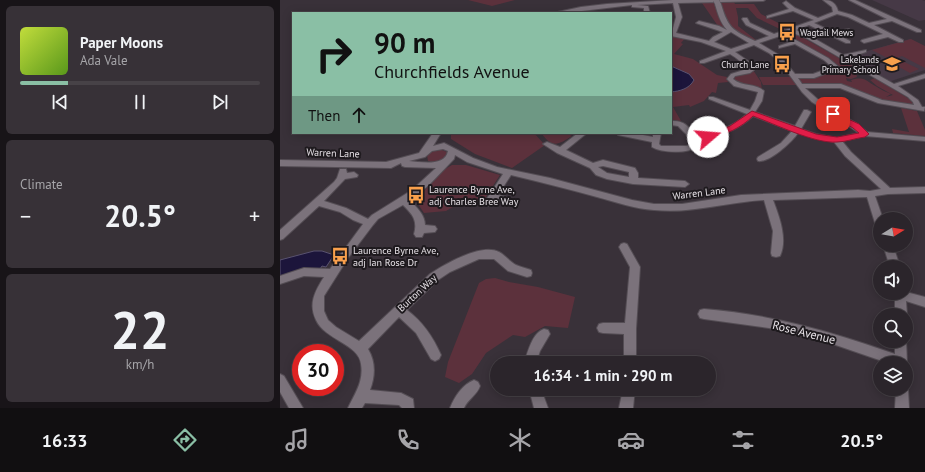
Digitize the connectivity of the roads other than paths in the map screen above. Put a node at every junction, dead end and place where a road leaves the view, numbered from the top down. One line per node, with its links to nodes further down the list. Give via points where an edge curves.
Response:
1 (763, 0): 4 (street)
2 (826, 0): 13 (street, via 834,6)
3 (615, 1): 4 (street); 10 (street)
4 (675, 1): 24 (street, via 679,17)
5 (851, 1): 16 (street)
6 (717, 2): 33 (street, via 726,25)
7 (786, 3): 8 (street)
8 (793, 9): 14 (street); 17 (street)
9 (601, 11): 11 (street); 12 (street, via 641,6 646,8)
10 (560, 12)
11 (589, 12)
12 (647, 12)
13 (836, 12): 17 (street); 20 (street)
14 (769, 17)
15 (745, 19): 26 (street, via 748,24)
16 (892, 19): 20 (street); 23 (street)
17 (819, 20): 19 (street)
18 (699, 23): 32 (street, via 712,23 728,32)
19 (810, 23): 21 (street); 25 (street)
20 (869, 25): 27 (street)
21 (791, 30): 26 (street); 37 (street)
22 (847, 30): 25 (street)
23 (919, 31)
24 (672, 34): 32 (street)
25 (834, 34): 31 (street)
26 (778, 35): 30 (street); 33 (street)
27 (887, 35): 28 (street); 29 (street)
28 (864, 41)
29 (901, 41)
30 (797, 42): 34 (street); 39 (street, via 837,68 814,76)
31 (848, 42)
32 (710, 43): 36 (street)
33 (756, 43): 36 (street); 39 (street, via 776,55)
34 (781, 47)
35 (864, 51): 37 (street)
36 (731, 52): 38 (street); 46 (street, via 751,70 733,75 730,79 732,82 753,87 761,92)
37 (843, 57): 42 (street)
38 (701, 62)
39 (794, 76): 41 (street)
40 (925, 76): 42 (street)
41 (801, 86): 44 (street, via 841,86 880,102); 53 (street, via 812,100)
42 (893, 86): 44 (street, via 912,98)
43 (711, 98): 46 (street)
44 (922, 109)
45 (807, 112): 48 (street)
46 (752, 113): 48 (street); 55 (street, via 744,121 721,133)
47 (672, 123): 55 (street, via 681,124)
48 (798, 130): 57 (street); 63 (street, via 785,144)
49 (435, 134): 62 (street)
50 (441, 134): 59 (street)
51 (582, 134): 61 (street)
52 (630, 134): 54 (street)
53 (865, 134): 56 (street); 57 (street)
54 (656, 137): 55 (street, via 655,145 659,148 687,149 694,146)
55 (692, 139)
56 (925, 139)
57 (837, 140): 74 (street, via 844,150)
58 (547, 144): 61 (street)
59 (444, 146): 60 (street, Warren Lane); 62 (street, Warren Lane, via 434,147)
60 (452, 150): 64 (street, Warren Lane); 66 (street, via 452,155)
61 (560, 151): 72 (street, via 593,166 603,163 632,170 633,181)
62 (424, 153): 67 (street, via 422,160); 68 (street, Warren Lane)
63 (761, 159)
64 (470, 160): 66 (street, Warren Lane); 69 (street, Warren Lane)
65 (280, 163): 68 (street, Warren Lane)
66 (445, 163): 67 (street, Warren Lane); 71 (street)
67 (426, 164): 68 (street, Warren Lane); 71 (street, via 428,170)
68 (386, 165)
69 (509, 172): 76 (street, Warren Lane, via 654,207 682,208); 77 (street, via 490,200)
70 (354, 175): 79 (street, via 343,174 337,184)
71 (425, 182): 78 (street)
72 (686, 184)
73 (925, 190): 74 (street, Warren Lane)
74 (888, 191): 75 (street, Warren Lane)
75 (870, 194): 76 (street, Warren Lane); 80 (street)
76 (767, 196): 85 (street, via 779,234)
77 (504, 199)
78 (404, 200): 81 (street); 82 (street, via 420,217 420,232)
79 (317, 202): 81 (street, via 341,209); 83 (street)
80 (876, 212)
81 (369, 223): 86 (street)
82 (432, 228)
83 (280, 236)
84 (625, 253): 94 (street, via 635,267)
85 (776, 254)
86 (333, 273): 88 (street, via 304,272); 96 (street, via 320,295 318,314 332,331)
87 (527, 273): 91 (street, Burton Way, via 512,268 496,255 478,255 437,274)
88 (280, 280)
89 (913, 298): 90 (street)
90 (925, 302)
91 (399, 310): 96 (street, Burton Way); 97 (street, via 418,325)
92 (704, 314): 100 (street, Rose Avenue, via 750,319 800,330)
93 (603, 328): 94 (street)
94 (630, 329): 99 (street)
95 (544, 334): 98 (street)
96 (360, 349): 103 (street, via 368,366 366,384)
97 (435, 355)
98 (532, 356)
99 (630, 356)
100 (884, 356)
101 (280, 380): 108 (street)
102 (474, 386): 110 (street, via 463,396)
103 (361, 396): 107 (street, via 401,399); 109 (street)
104 (537, 396): 111 (street)
105 (628, 396): 112 (street)
106 (902, 396): 113 (street)
107 (408, 407)
108 (296, 408)
109 (355, 408)
110 (457, 408)
111 (541, 408)
112 (626, 408)
113 (902, 408)

